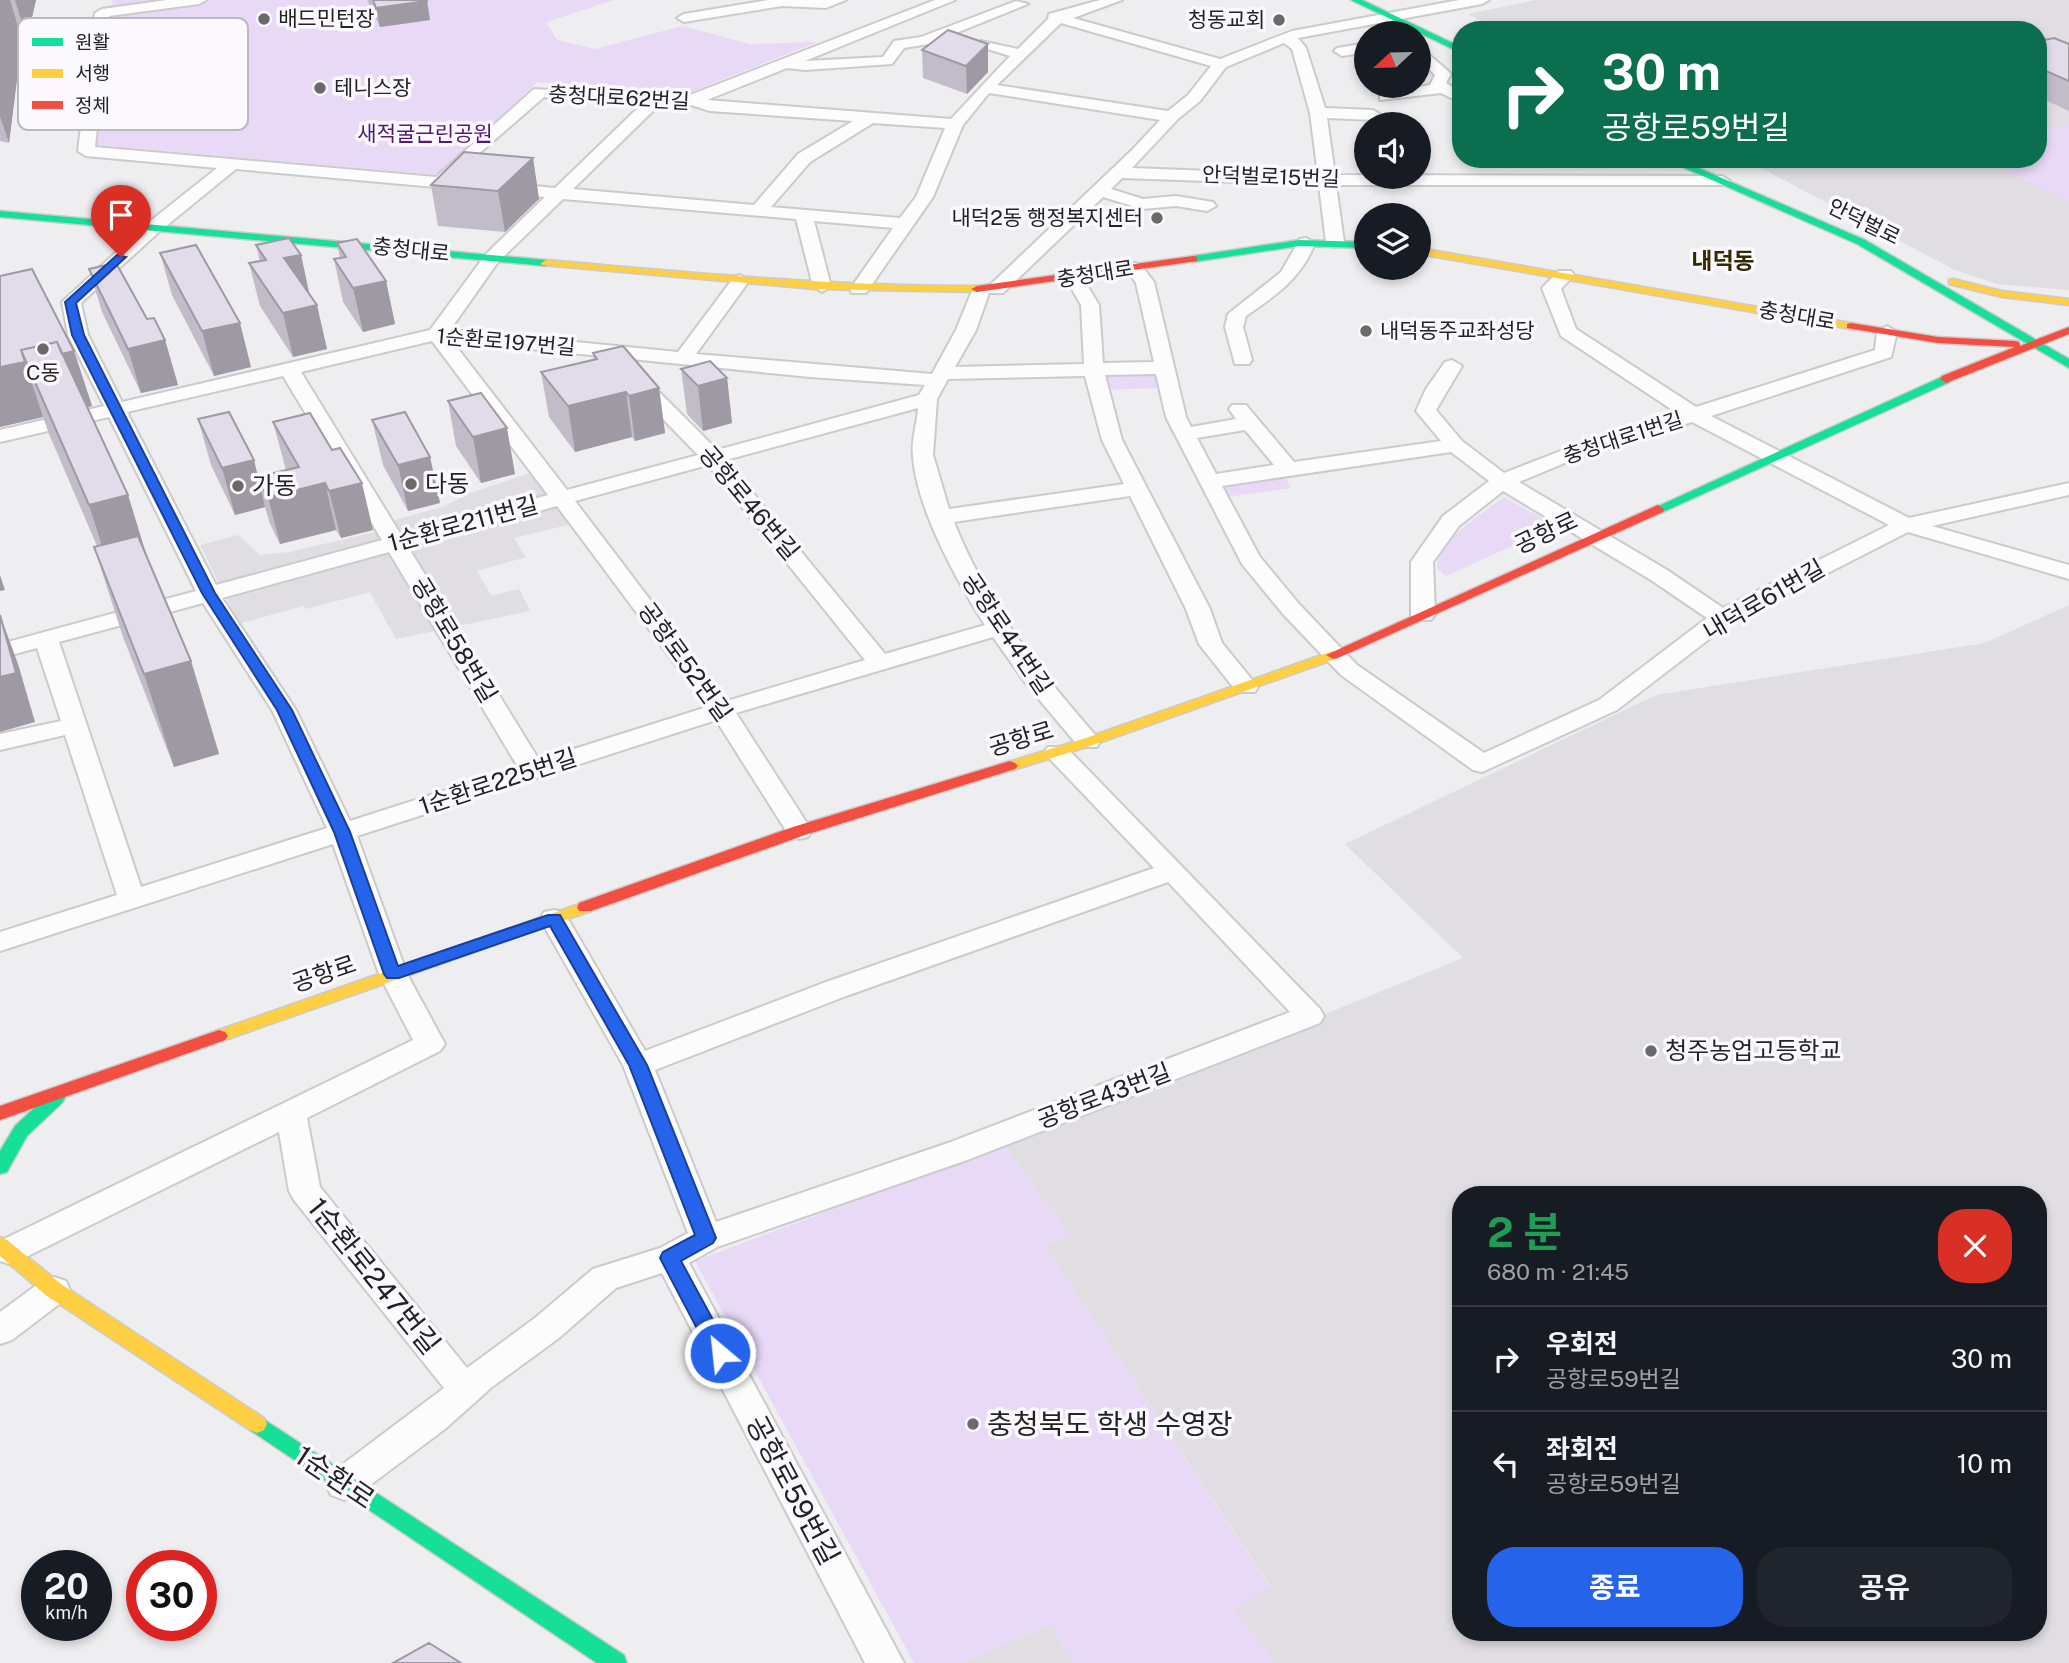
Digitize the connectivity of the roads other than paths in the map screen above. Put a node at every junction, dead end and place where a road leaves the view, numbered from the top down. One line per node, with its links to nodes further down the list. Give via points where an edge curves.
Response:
1 (199, 0): 10 (street)
2 (697, 0): 8 (street, via 679,12)
3 (839, 0): 8 (street, via 826,4)
4 (948, 0): 15 (street)
5 (1115, 0): 11 (street)
6 (1355, 0): 12 (street)
7 (1482, 0): 13 (street)
8 (768, 2): 15 (street)
9 (1016, 2): 11 (street); 20 (street)
10 (103, 7)
11 (1058, 18): 26 (street); 28 (street)
12 (1388, 21)
13 (1408, 21)
14 (1354, 25): 17 (street)
15 (859, 34): 29 (street)
16 (1432, 37): 18 (street)
17 (1281, 38): 28 (street); 36 (street, via 1299,48)
18 (1440, 39): 19 (street); 22 (street)
19 (1432, 40)
20 (924, 41): 23 (street); 29 (street, via 899,44 887,61)
21 (986, 44): 26 (street)
22 (1452, 45)
23 (943, 48)
24 (1354, 49): 25 (street)
25 (1342, 51)
26 (1020, 54): 30 (street, via 998,67)
27 (1432, 63): 31 (street, via 1443,74 1437,84)
28 (1221, 64): 38 (street, via 1194,98)
29 (781, 66): 34 (street)
30 (985, 88): 38 (street); 40 (street)
31 (1443, 88): 32 (street); 33 (street)
32 (1432, 90)
33 (1452, 93)
34 (692, 100): 35 (street, 충청대로62번길); 39 (street, 충청대로62번길, via 710,106)
35 (653, 102): 50 (street, 충청대로62번길, via 540,92); 53 (street)
36 (1318, 113): 37 (street); 47 (street)
37 (1354, 114)
38 (1172, 116): 46 (street)
39 (871, 117): 40 (street, 충청대로62번길); 56 (street, via 804,158)
40 (955, 124): 59 (street, via 924,197)
41 (88, 130): 43 (street, via 86,151)
42 (1431, 163): 48 (street)
43 (232, 164): 50 (street); 60 (street)
44 (1495, 168): 49 (street)
45 (1691, 168): 51 (street, 안덕벌로)
46 (1119, 173): 47 (street, 안덕벌로15번길); 52 (street)
47 (1326, 180): 48 (street, 안덕벌로15번길); 62 (street)
48 (1446, 180): 49 (street, 안덕벌로15번길)
49 (1507, 180): 51 (street, 안덕벌로15번길)
50 (438, 181): 53 (street)
51 (1722, 181): 66 (street, 안덕벌로)
52 (1098, 190): 55 (street, via 1142,204 1176,201); 73 (street)
53 (563, 193): 54 (street); 65 (street)
54 (653, 200): 56 (street)
55 (1207, 206)
56 (759, 210): 58 (street)
57 (0, 214): 60 (street, 충청대로)
58 (803, 214): 59 (street); 71 (street)
59 (905, 224): 72 (street)
60 (154, 227): 65 (street, 충청대로); 92 (street, via 64,303)
61 (1306, 243): 62 (street, 충청대로); 67 (street, 충청대로); 83 (street, via 1303,258 1283,282 1237,314 1234,327)
62 (1335, 243): 63 (street, 충청대로)
63 (1354, 244)
64 (1431, 253): 68 (street, 충청대로)
65 (492, 258): 70 (street, 충청대로); 79 (street)
66 (1905, 266): 74 (street, via 2002,294); 75 (street, via 1935,298); 80 (street, 안덕벌로)
67 (1134, 268): 69 (street, 충청대로); 87 (street, via 1145,282)
68 (1565, 275): 77 (street, 충청대로); 93 (street, via 1551,288 1569,332)
69 (1074, 277): 73 (street, 충청대로); 88 (street, via 1090,305)
70 (740, 281): 71 (street, 충청대로); 82 (street)
71 (822, 286): 72 (street, 충청대로)
72 (859, 289): 73 (street, 충청대로)
73 (989, 289): 89 (street)
74 (2069, 302)
75 (1933, 309)
76 (1916, 321): 77 (street)
77 (1877, 330): 80 (street, 충청대로, via 1947,341); 90 (street, via 1931,359 1943,375); 93 (street, 충청대로1번길, via 1884,353)
78 (2069, 330): 80 (street, 공항로)
79 (437, 334): 81 (street, 1순환로197번길); 85 (street, 1순환로197번길); 104 (street, 공항로52번길)
80 (2030, 343): 86 (street, 안덕벌로); 90 (street, 공항로)
81 (611, 351): 82 (street, 1순환로197번길); 98 (street, 공항로46번길)
82 (683, 358): 89 (street, 1순환로197번길)
83 (1242, 360)
84 (1452, 366): 96 (street, via 1426,411)
85 (288, 367): 92 (street, 1순환로197번길); 108 (street, 공항로58번길)
86 (2069, 367): 90 (street, via 2031,364)
87 (1162, 368): 88 (street, 1순환로197번길); 94 (street)
88 (1094, 371): 89 (street, 1순환로197번길); 102 (street, via 1112,440)
89 (941, 377): 91 (street)
90 (1941, 381): 97 (street, 공항로)
91 (927, 399): 98 (street, 1순환로211번길); 105 (street, via 923,459)
92 (115, 408): 95 (street, 1순환로197번길); 110 (street)
93 (1694, 415): 97 (street); 101 (street, 충청대로1번길)
94 (1184, 434): 99 (street, via 1244,416); 100 (street)
95 (0, 436)
96 (1455, 445): 99 (street); 101 (street)
97 (1775, 456): 106 (street); 107 (street, 공항로)
98 (714, 459): 104 (street, 1순환로211번길); 117 (street, 공항로46번길)
99 (1287, 469): 100 (street)
100 (1211, 481): 116 (street, via 1250,559)
101 (1502, 481): 107 (street); 111 (street, 충청대로1번길, via 1451,521 1422,562)
102 (1137, 489): 105 (street); 118 (street, via 1211,644)
103 (2069, 489): 106 (street, 내덕로61번길)
104 (562, 498): 108 (street, 1순환로211번길); 119 (street, 공항로52번길)
105 (940, 517): 113 (street, 공항로44번길, via 960,564)
106 (1906, 525): 109 (street); 112 (street, 내덕로61번길)
107 (1595, 535): 111 (street, 공항로); 112 (street)
108 (395, 543): 110 (street, 1순환로211번길); 124 (street, 공항로58번길)
109 (2069, 572)
110 (208, 593): 114 (street, 1순환로211번길); 126 (street, via 284,710)
111 (1423, 615): 116 (street, 공항로)
112 (1722, 618): 116 (street, 내덕로61번길, via 1608,705 1482,764)
113 (998, 628): 117 (street, 1순환로225번길); 122 (street, 공항로44번길, via 1035,684)
114 (46, 638): 115 (street, 1순환로211번길); 120 (street)
115 (0, 651)
116 (1334, 655): 118 (street, 공항로)
117 (878, 662): 119 (street, 1순환로225번길)
118 (1246, 687): 122 (street, 공항로)
119 (722, 710): 124 (street, 1순환로225번길); 125 (street, 공항로52번길)
120 (74, 725): 121 (street); 128 (street)
121 (0, 741)
122 (1088, 743): 123 (street, 공항로)
123 (1057, 752): 125 (street, 공항로); 127 (street, 공항로43번길)
124 (533, 771): 126 (street, 1순환로225번길)
125 (799, 831): 129 (street, 공항로)
126 (342, 832): 128 (street, 1순환로225번길); 131 (street)
127 (1172, 871): 132 (street); 139 (street, 공항로43번길, via 1202,897 1310,1016 959,1152)
128 (132, 900): 130 (street, 1순환로225번길)
129 (554, 919): 131 (street, 공항로); 133 (street)
130 (0, 942)
131 (393, 974): 134 (street, 공항로); 137 (street, via 430,1044)
132 (845, 985): 133 (street)
133 (638, 1065): 139 (street)
134 (68, 1089): 135 (street); 136 (street, 공항로); 138 (street, via 37,1113)
135 (0, 1095)
136 (0, 1113)
137 (291, 1114): 140 (street); 144 (street, 1순환로247번길, via 305,1191)
138 (0, 1167)
139 (706, 1238): 141 (street)
140 (3, 1255): 142 (street)
141 (670, 1258): 144 (street, via 605,1278); 147 (street, 공항로59번길)
142 (45, 1283): 143 (street); 145 (street, 1순환로)
143 (0, 1329)
144 (465, 1390): 145 (street)
145 (344, 1484): 146 (street, 1순환로)
146 (616, 1663)
147 (885, 1663)

